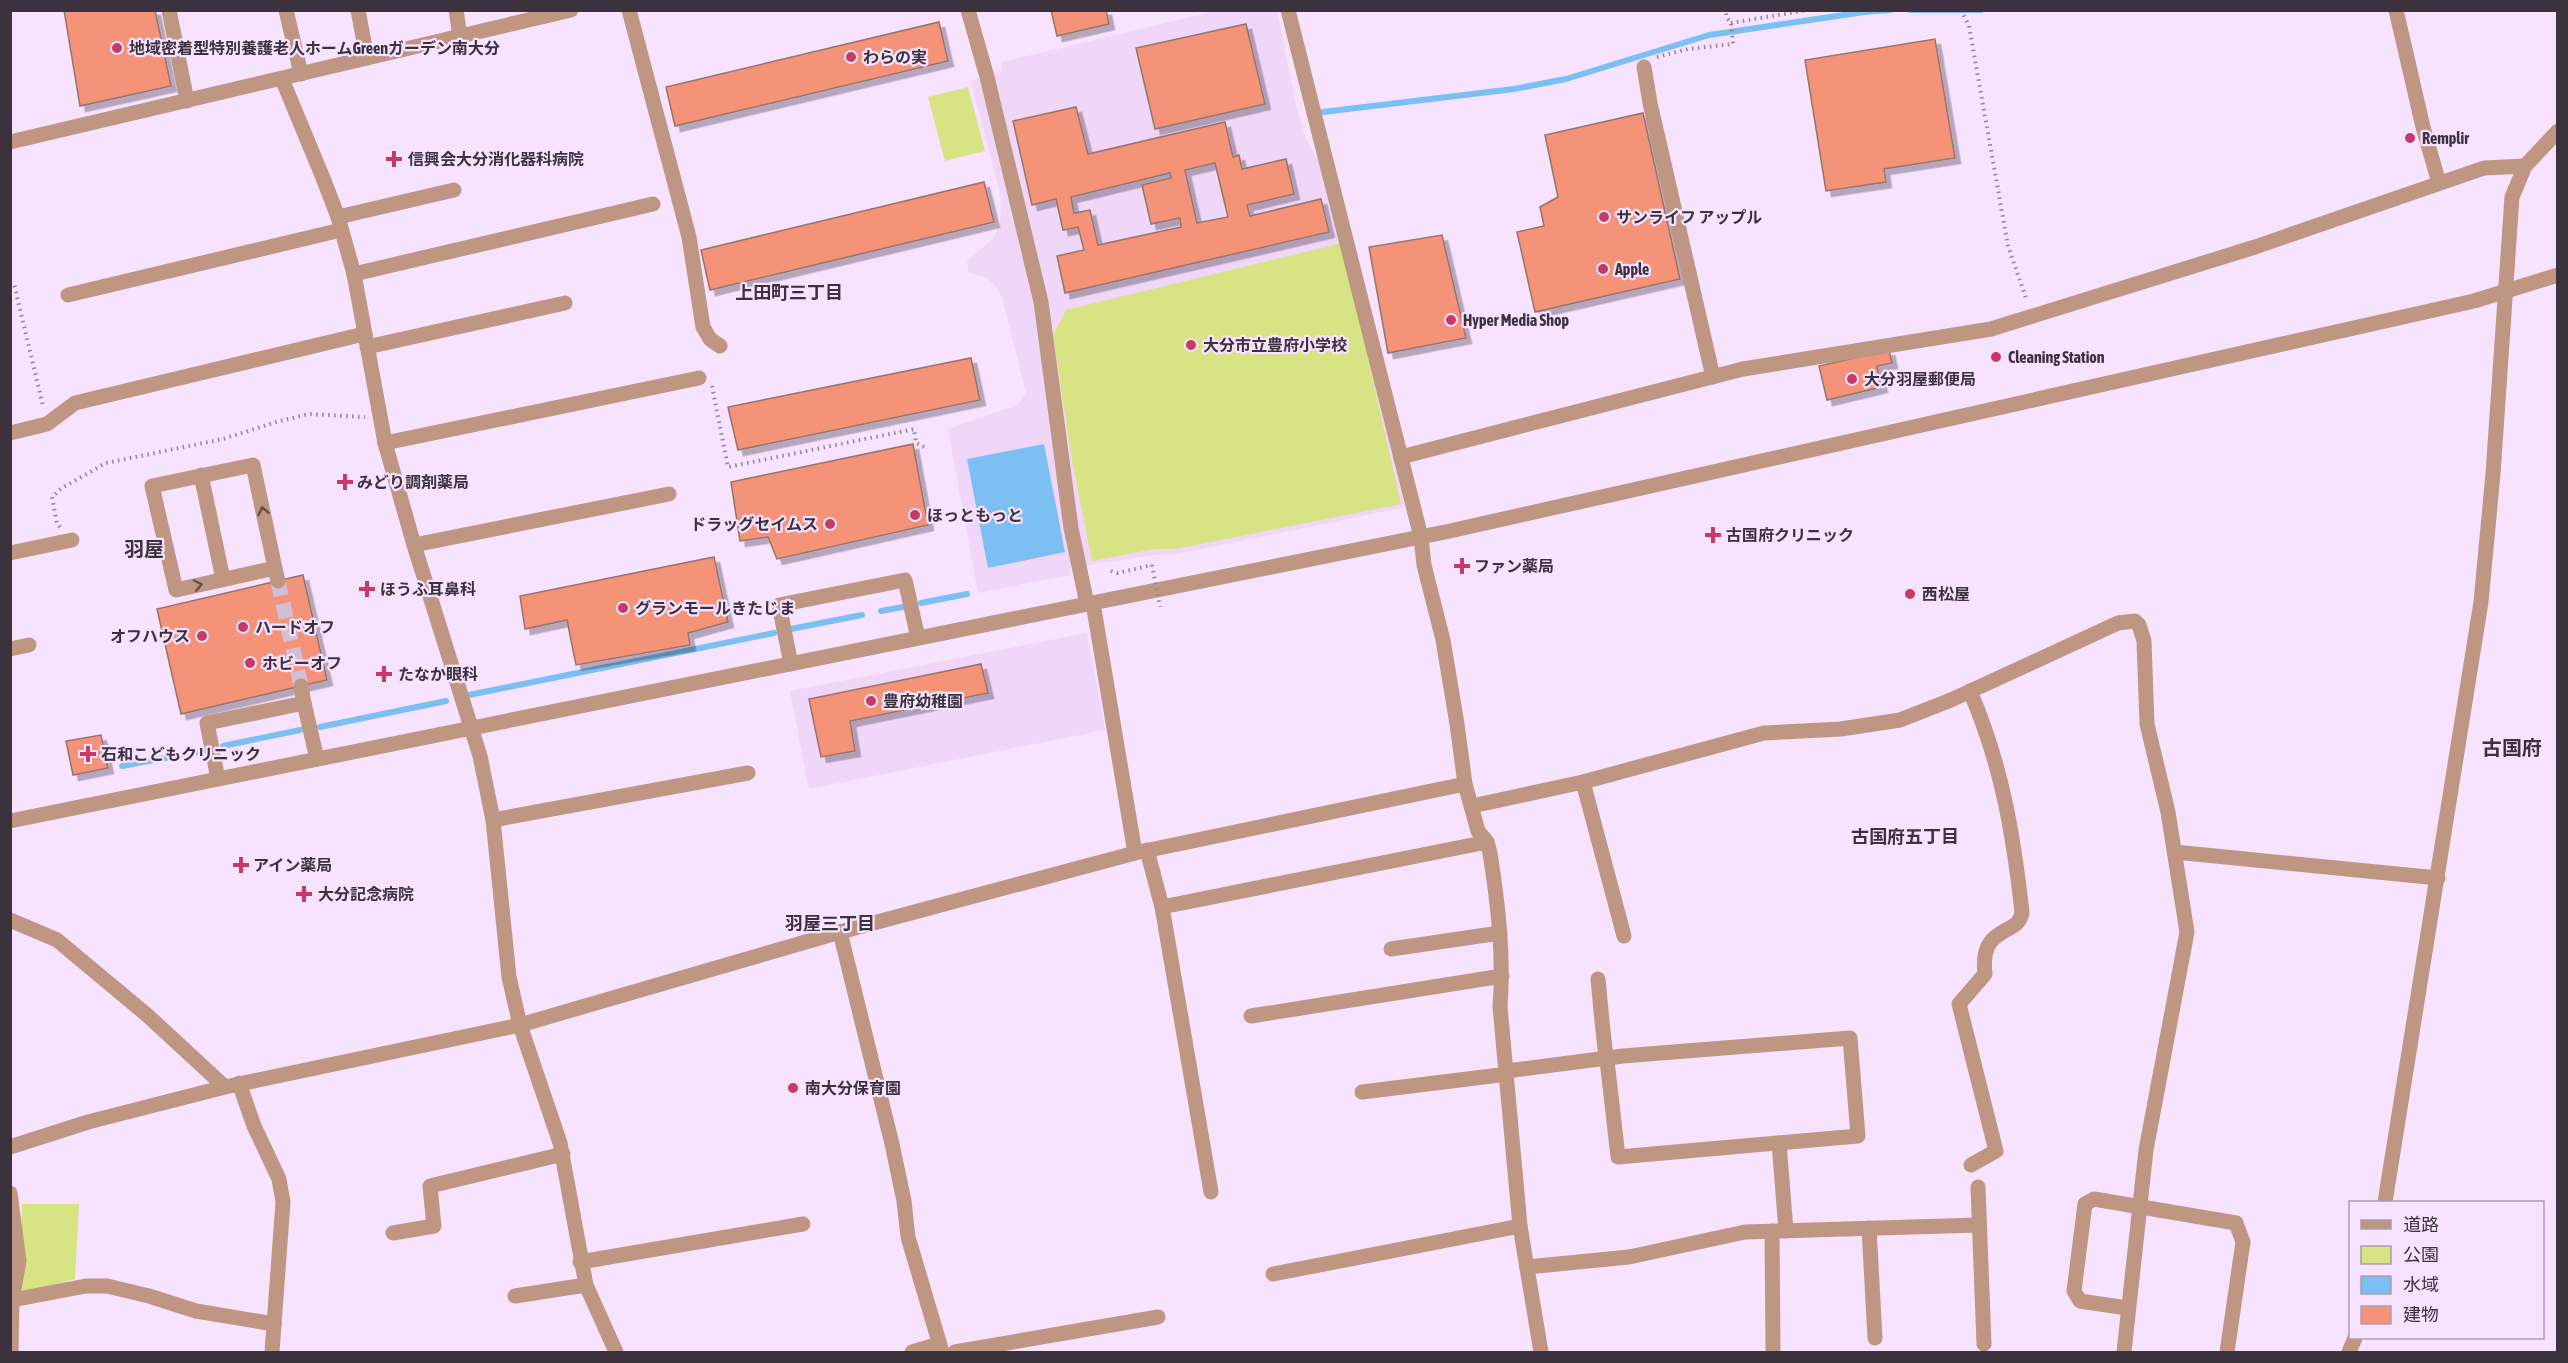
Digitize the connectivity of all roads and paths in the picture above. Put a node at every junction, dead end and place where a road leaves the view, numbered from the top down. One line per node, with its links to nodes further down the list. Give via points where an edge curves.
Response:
1 (169, 10): 19 (street)
2 (286, 10): 17 (street)
3 (358, 10): 15 (street)
4 (456, 10): 14 (street)
5 (571, 10): 14 (street)
6 (629, 10): 35 (street, via 688,237 703,327 710,339)
7 (968, 10): 52 (street, via 1041,302 1071,528)
8 (1288, 10): 43 (street)
9 (1725, 10): 13 (path)
10 (1808, 10): 13 (path)
11 (1961, 10): 33 (path, via 2008,246)
12 (2396, 10): 23 (street)
13 (1731, 24): 16 (path, via 1733,44 1688,49 1661,56 1644,63)
14 (460, 37): 15 (street)
15 (367, 58): 17 (street)
16 (1644, 67): 36 (street)
17 (301, 74): 18 (street)
18 (282, 79): 19 (street); 26 (street)
19 (187, 101): 21 (street)
20 (2558, 131): 22 (street)
21 (10, 142)
22 (2525, 166): 23 (street, via 2484,168); 30 (street, via 2510,211)
23 (2439, 183): 33 (street, via 2255,247)
24 (454, 190): 26 (street)
25 (653, 204): 27 (street)
26 (339, 223): 27 (street); 31 (street)
27 (354, 274): 34 (street)
28 (2558, 276): 30 (street)
29 (10, 283): 39 (path, via 14,285)
30 (2507, 292): 46 (street); 73 (street, via 2487,547)
31 (68, 295)
32 (565, 303): 34 (street)
33 (2032, 316): 36 (street, via 1991,329)
34 (365, 341): 38 (street); 39 (street, via 75,403)
35 (720, 345)
36 (1713, 377): 43 (street)
37 (704, 378): 41 (street); 42 (path, via 728,467 914,429 916,443)
38 (381, 418): 41 (street); 47 (path, via 309,414 224,439 106,463 52,497 57,524)
39 (47, 424): 40 (street)
40 (10, 433)
41 (385, 443): 48 (street)
42 (926, 448)
43 (1401, 457): 46 (street)
44 (201, 476): 51 (street); 51 (street, one-way to 51, via 152,486 176,590); 51 (street, one-way to 44, via 276,575 253,465)
45 (669, 494): 48 (street)
46 (1421, 537): 52 (street); 66 (street, via 1458,724)
47 (72, 540): 49 (street)
48 (414, 545): 61 (street)
49 (10, 553)
50 (1111, 571): 53 (path, bridge, via 1152,565)
51 (223, 579)
52 (1090, 604): 54 (street); 71 (street)
53 (1160, 607)
54 (918, 638): 57 (street); 57 (street, via 905,580 779,606)
55 (29, 645): 56 (street)
56 (10, 649)
57 (790, 664): 61 (street)
58 (301, 686): 60 (street)
59 (1970, 691): 65 (street, via 1889,722 1764,733); 72 (street, via 2118,623 2135,621 2144,641 2147,724); 91 (street, via 1997,763 2014,844 2022,912 2014,927 1994,936 1983,958 1985,974 1959,1004 1996,1152)
60 (304, 704): 62 (street); 64 (street, via 207,723)
61 (471, 728): 62 (street); 69 (street)
62 (317, 759): 64 (street)
63 (748, 773): 69 (street)
64 (218, 779): 68 (street)
65 (1583, 782): 67 (street); 78 (street)
66 (1465, 784): 67 (street); 71 (street)
67 (1472, 806): 70 (street, via 1478,831)
68 (10, 820)
69 (493, 820): 83 (street, via 509,977)
70 (1487, 842): 74 (street); 77 (street)
71 (1141, 852): 74 (street); 76 (street)
72 (2175, 852): 73 (street); 96 (street, via 2186,942 2146,1150)
73 (2438, 878): 95 (street)
74 (1162, 907): 93 (street)
75 (10, 920): 86 (street, via 57,940)
76 (840, 932): 83 (street); 115 (street, via 892,1144 908,1237)
77 (1500, 933): 79 (street); 80 (street)
78 (1624, 936)
79 (1392, 949)
80 (1502, 976): 82 (street); 85 (street, via 1500,1007)
81 (1598, 979): 84 (street)
82 (1251, 1016)
83 (520, 1025): 86 (street); 90 (street)
84 (1606, 1059): 85 (street); 88 (street, via 1618,1157); 88 (street, via 1850,1038 1858,1136)
85 (1508, 1072): 87 (street); 99 (street)
86 (232, 1085): 89 (street, via 88,1122); 111 (street, via 279,1179 283,1202)
87 (1362, 1092)
88 (1779, 1143): 101 (street)
89 (10, 1147)
90 (563, 1154): 102 (street, via 430,1186 434,1226); 103 (street)
91 (1971, 1165)
92 (1978, 1187): 98 (street)
93 (1211, 1192)
94 (10, 1193): 108 (street, via 19,1261)
95 (2385, 1201)
96 (2140, 1206): 109 (street); 109 (street, via 2094,1199 2085,1204 2079,1247 2074,1291 2080,1301); 124 (street, via 2236,1223 2243,1242)
97 (803, 1224): 103 (street)
98 (1979, 1225): 100 (street); 114 (street)
99 (1520, 1226): 104 (street); 105 (street)
100 (1869, 1228): 101 (street); 112 (street)
101 (1779, 1231): 104 (street, via 1725,1235 1629,1257); 122 (street)
102 (393, 1233)
103 (580, 1262): 106 (street)
104 (1527, 1267): 121 (street)
105 (1273, 1274)
106 (586, 1286): 107 (street); 118 (street)
107 (515, 1296)
108 (12, 1300): 111 (street, via 86,1286 107,1286 196,1311); 116 (street)
109 (2127, 1308): 123 (street)
110 (1158, 1317): 120 (street)
111 (274, 1324): 117 (street)
112 (1875, 1338)
113 (2355, 1339): 125 (street)
114 (1984, 1344)
115 (940, 1348): 119 (street)
116 (11, 1353)
117 (272, 1353)
118 (616, 1353)
119 (912, 1353)
120 (955, 1353)
121 (1541, 1353)
122 (1773, 1353)
123 (2124, 1353)
124 (2227, 1353)
125 (2349, 1353)

